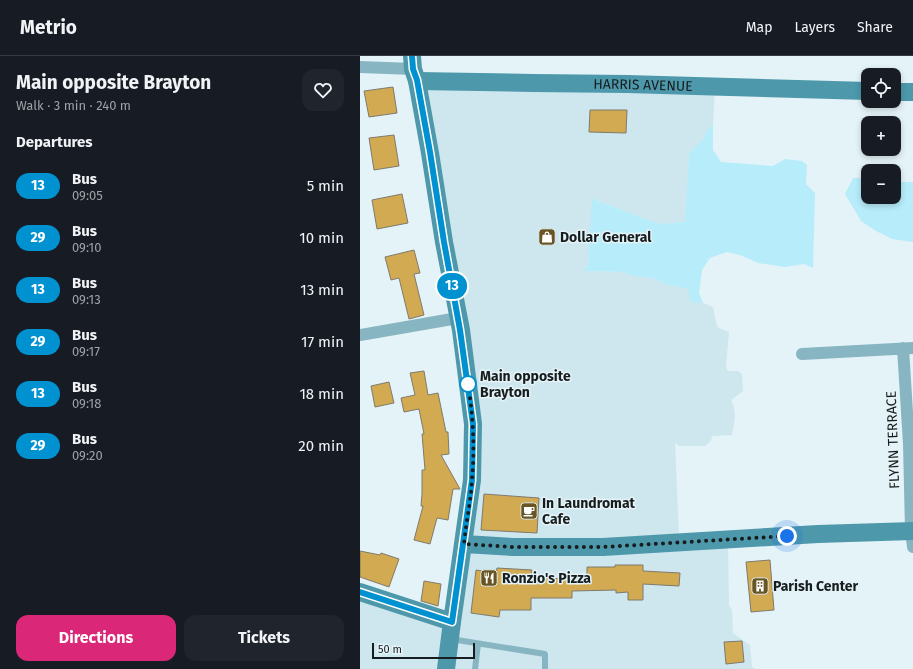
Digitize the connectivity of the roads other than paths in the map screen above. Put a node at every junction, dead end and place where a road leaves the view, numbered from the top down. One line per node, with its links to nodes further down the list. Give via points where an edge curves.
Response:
1 (360, 67): 2 (street)
2 (414, 69): 3 (street, HARRIS AVENUE, via 533,83); 6 (street)
3 (861, 91)
4 (901, 92): 5 (street)
5 (913, 92)
6 (458, 318): 7 (street); 11 (street, via 473,424 472,480)
7 (360, 335)
8 (908, 348): 9 (street, FLYNN TERRACE); 10 (street, FLYNN TERRACE)
9 (802, 354)
10 (912, 536): 11 (street, via 818,534 603,547)
11 (464, 544): 13 (street)
12 (360, 592): 13 (street)
13 (451, 630): 14 (lane); 15 (street)
14 (478, 644): 16 (lane); 17 (lane, via 545,654)
15 (446, 669)
16 (475, 669)
17 (545, 669)

